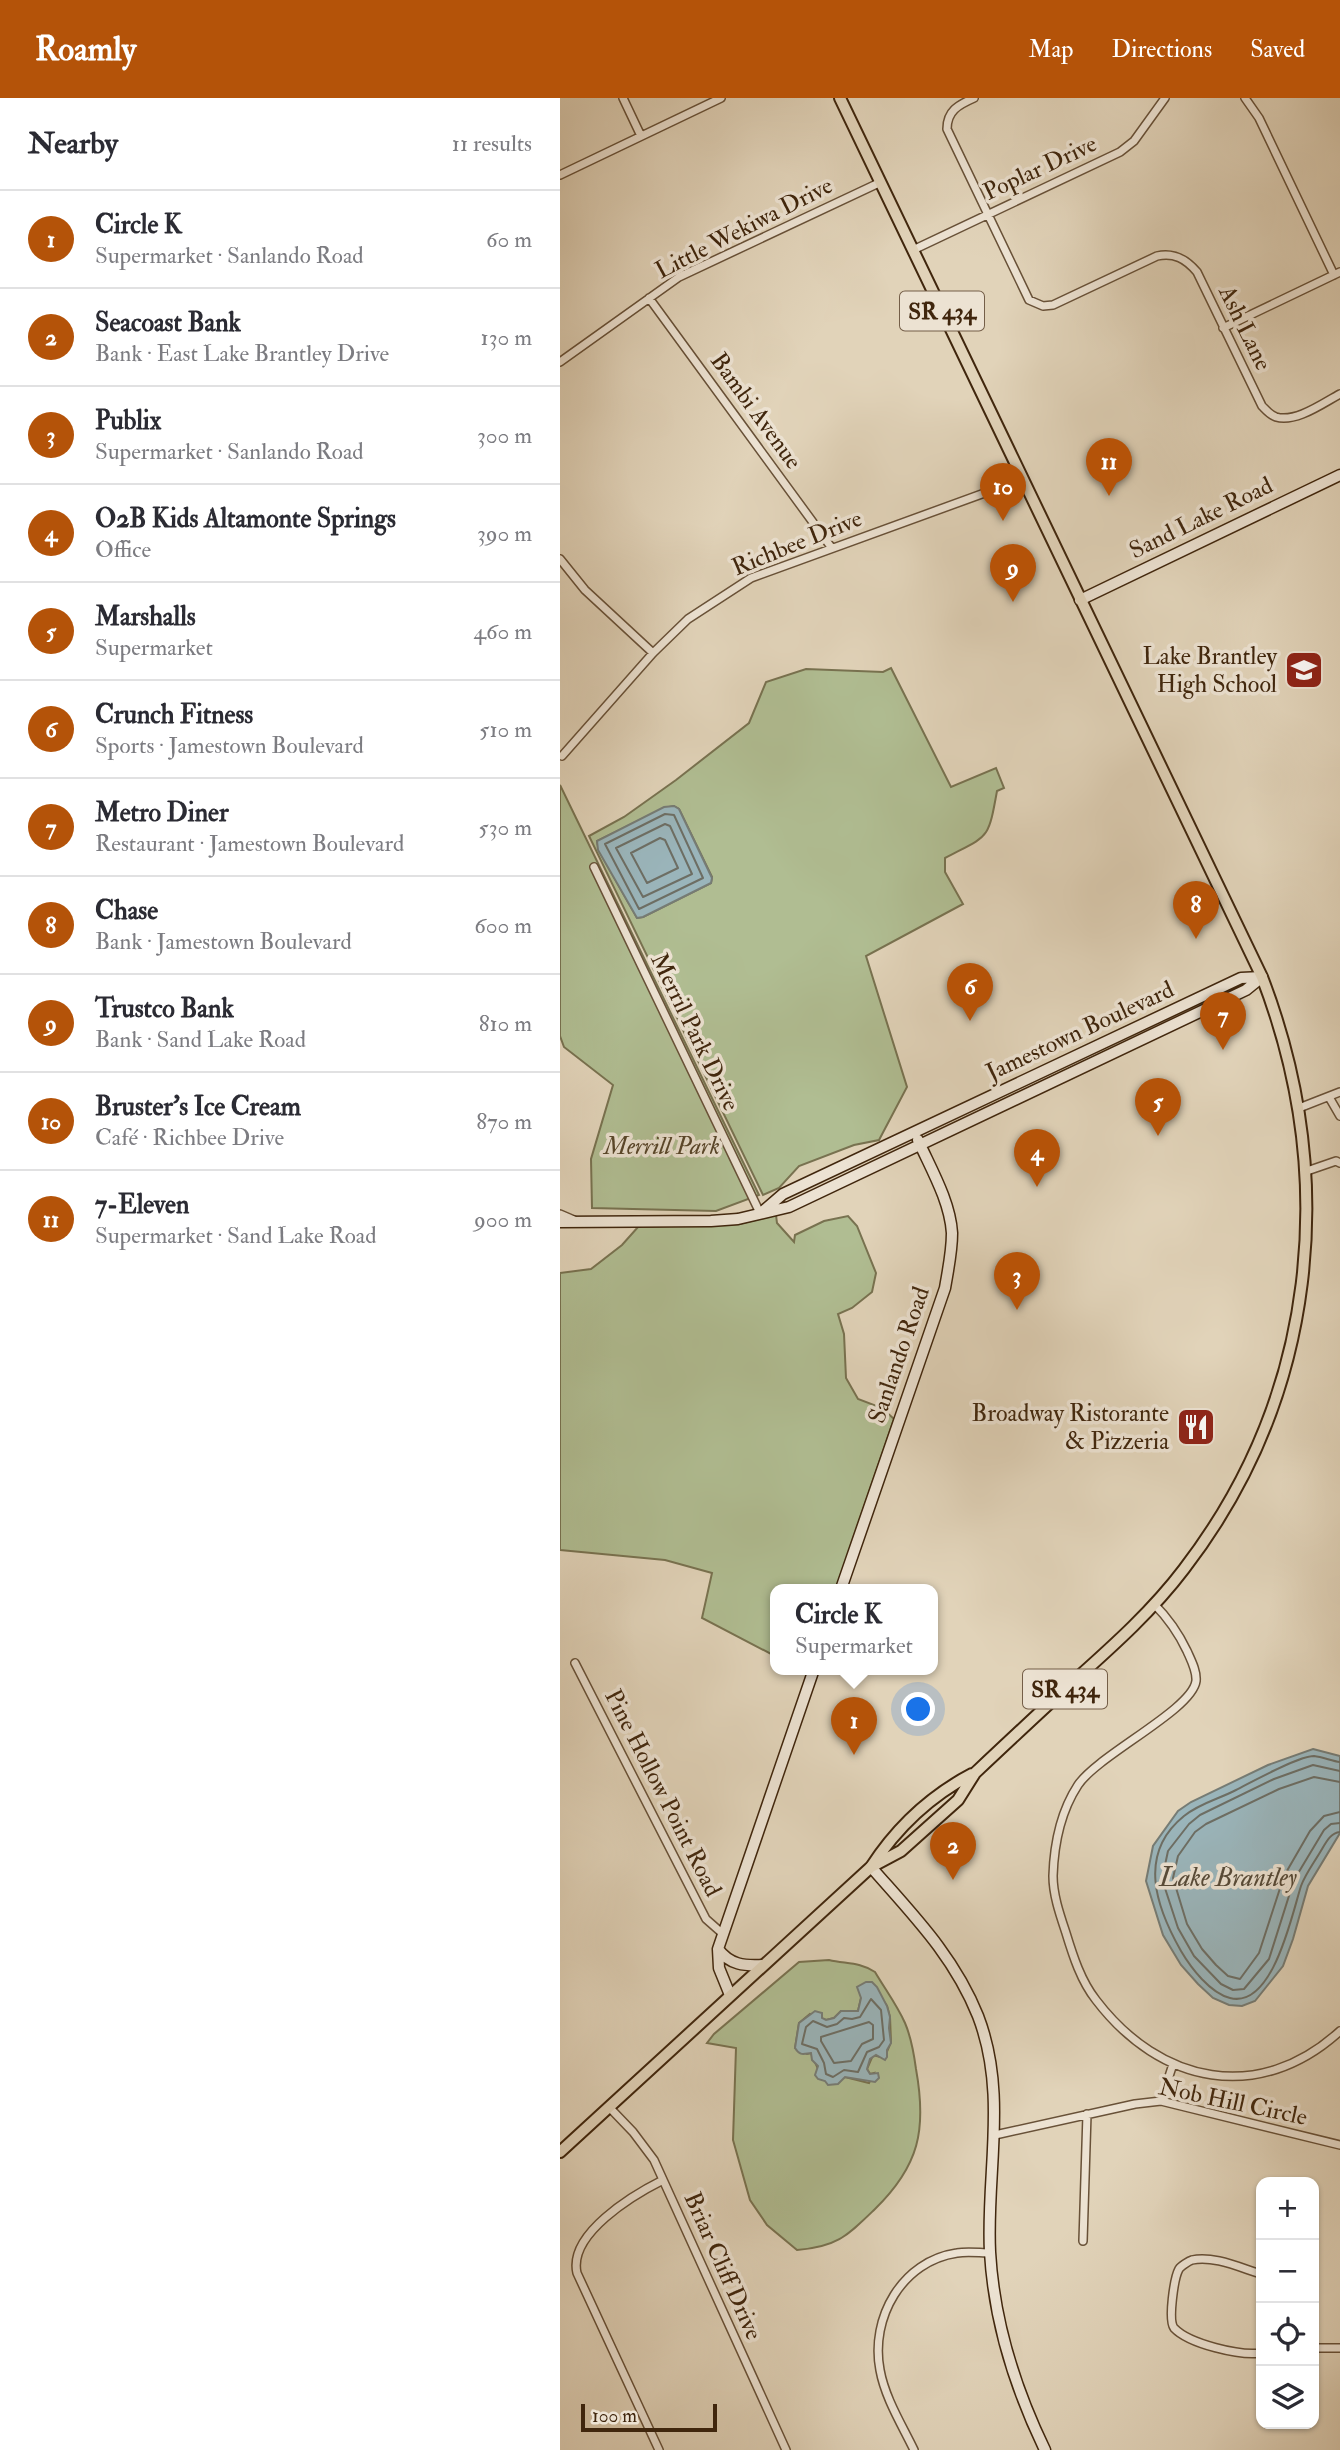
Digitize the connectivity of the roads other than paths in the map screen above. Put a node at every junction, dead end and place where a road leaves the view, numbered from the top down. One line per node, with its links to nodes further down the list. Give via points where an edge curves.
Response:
1 (623, 98): 7 (street)
2 (721, 98): 7 (street)
3 (840, 98): 9 (main road, SR 434)
4 (974, 98): 10 (street, via 951,112 947,129)
5 (1165, 98): 10 (street, Poplar Drive, via 1134,141 1119,152)
6 (1245, 98): 12 (street)
7 (641, 136): 8 (street)
8 (560, 175)
9 (881, 183): 11 (main road, SR 434); 13 (street, Little Wekiwa Drive, via 711,260)
10 (987, 214): 11 (street, Poplar Drive); 14 (street, Ash Lane, via 1023,292 1035,304 1053,304 1165,254 1189,262 1197,272)
11 (913, 250): 18 (main road, SR 434)
12 (1337, 273): 14 (street)
13 (649, 298): 15 (street, Little Wekiwa Drive); 19 (street, Bambi Avenue)
14 (1223, 328): 16 (street, Ash Lane, via 1262,406 1278,417 1299,414)
15 (560, 362)
16 (1340, 394)
17 (1340, 475): 21 (street, Sand Lake Road)
18 (1023, 479): 19 (street, Richbee Drive); 21 (main road, SR 434)
19 (831, 547): 22 (street, Richbee Drive, via 751,578 688,619)
20 (560, 559): 22 (street, via 585,590)
21 (1080, 600): 25 (main road, SR 434)
22 (653, 653): 23 (street, Richbee Drive)
23 (562, 756)
24 (594, 867): 34 (street, Merril Park Drive)
25 (1262, 976): 28 (main road, SR 434, via 1281,1027); 30 (street, Jamestown Boulevard, via 1241,978); 31 (street, Jamestown Boulevard, via 1246,990)
26 (1340, 1092): 27 (street)
27 (1329, 1097): 28 (street); 29 (street)
28 (1299, 1108): 33 (main road, SR 434)
29 (1340, 1116)
30 (915, 1133): 31 (street, Sanlando Road); 34 (street, Jamestown Boulevard, via 783,1194)
31 (920, 1145): 34 (street, Jamestown Boulevard, via 789,1207); 38 (street, Sanlando Road, via 947,1206 951,1259)
32 (1340, 1163): 33 (street)
33 (1307, 1171): 39 (main road, SR 434, via 1301,1296 1270,1416 1222,1513)
34 (760, 1213): 37 (street, Jamestown Boulevard, via 700,1221)
35 (560, 1214): 37 (street)
36 (560, 1222): 37 (street, Jamestown Boulevard)
37 (578, 1222)
38 (843, 1584)
39 (1154, 1604): 42 (main road, SR 434); 49 (street, Nob Hill Circle, via 1175,1627 1191,1659 1196,1683 1184,1701 1079,1783 1064,1812 1053,1879 1070,1947 1095,2000 1118,2025)
40 (575, 1663): 44 (street, Pine Hollow Point Road, via 706,1919)
41 (812, 1675): 44 (street)
42 (975, 1773): 43 (main road, SR 434, via 958,1800 901,1851); 43 (main road, SR 434, via 944,1788 890,1838)
43 (871, 1867): 46 (main road, SR 434); 53 (street, via 945,1953 979,2018 993,2075)
44 (723, 1934): 45 (street)
45 (718, 1949): 46 (street, via 734,1963); 47 (street, via 719,1968)
46 (763, 1965): 47 (main road, SR 434)
47 (730, 1995): 51 (main road, SR 434)
48 (1340, 2031): 49 (street, Nob Hill Circle, via 1305,2056 1257,2075 1231,2078)
49 (1173, 2064): 50 (street)
50 (1161, 2101): 52 (street, Nob Hill Circle); 54 (street, Nob Hill Circle)
51 (609, 2107): 55 (main road, SR 434); 56 (street, Briar Cliff Drive, via 647,2150)
52 (1087, 2114): 53 (street, Nob Hill Circle); 57 (street)
53 (995, 2136): 58 (street)
54 (1340, 2145)
55 (560, 2152)
56 (663, 2180): 63 (street, via 633,2196 587,2236 575,2264); 64 (street, Briar Cliff Drive)
57 (1083, 2241)
58 (990, 2253): 65 (street, via 957,2253 932,2261 911,2275 884,2312 878,2333 880,2371); 66 (street, via 1008,2359)
59 (1256, 2273): 62 (street, via 1208,2259 1190,2260 1179,2269 1170,2316 1174,2327 1195,2340 1231,2353)
60 (1319, 2348): 61 (street)
61 (1340, 2348)
62 (1256, 2353)
63 (659, 2450)
64 (786, 2450)
65 (914, 2450)
66 (1045, 2450)

